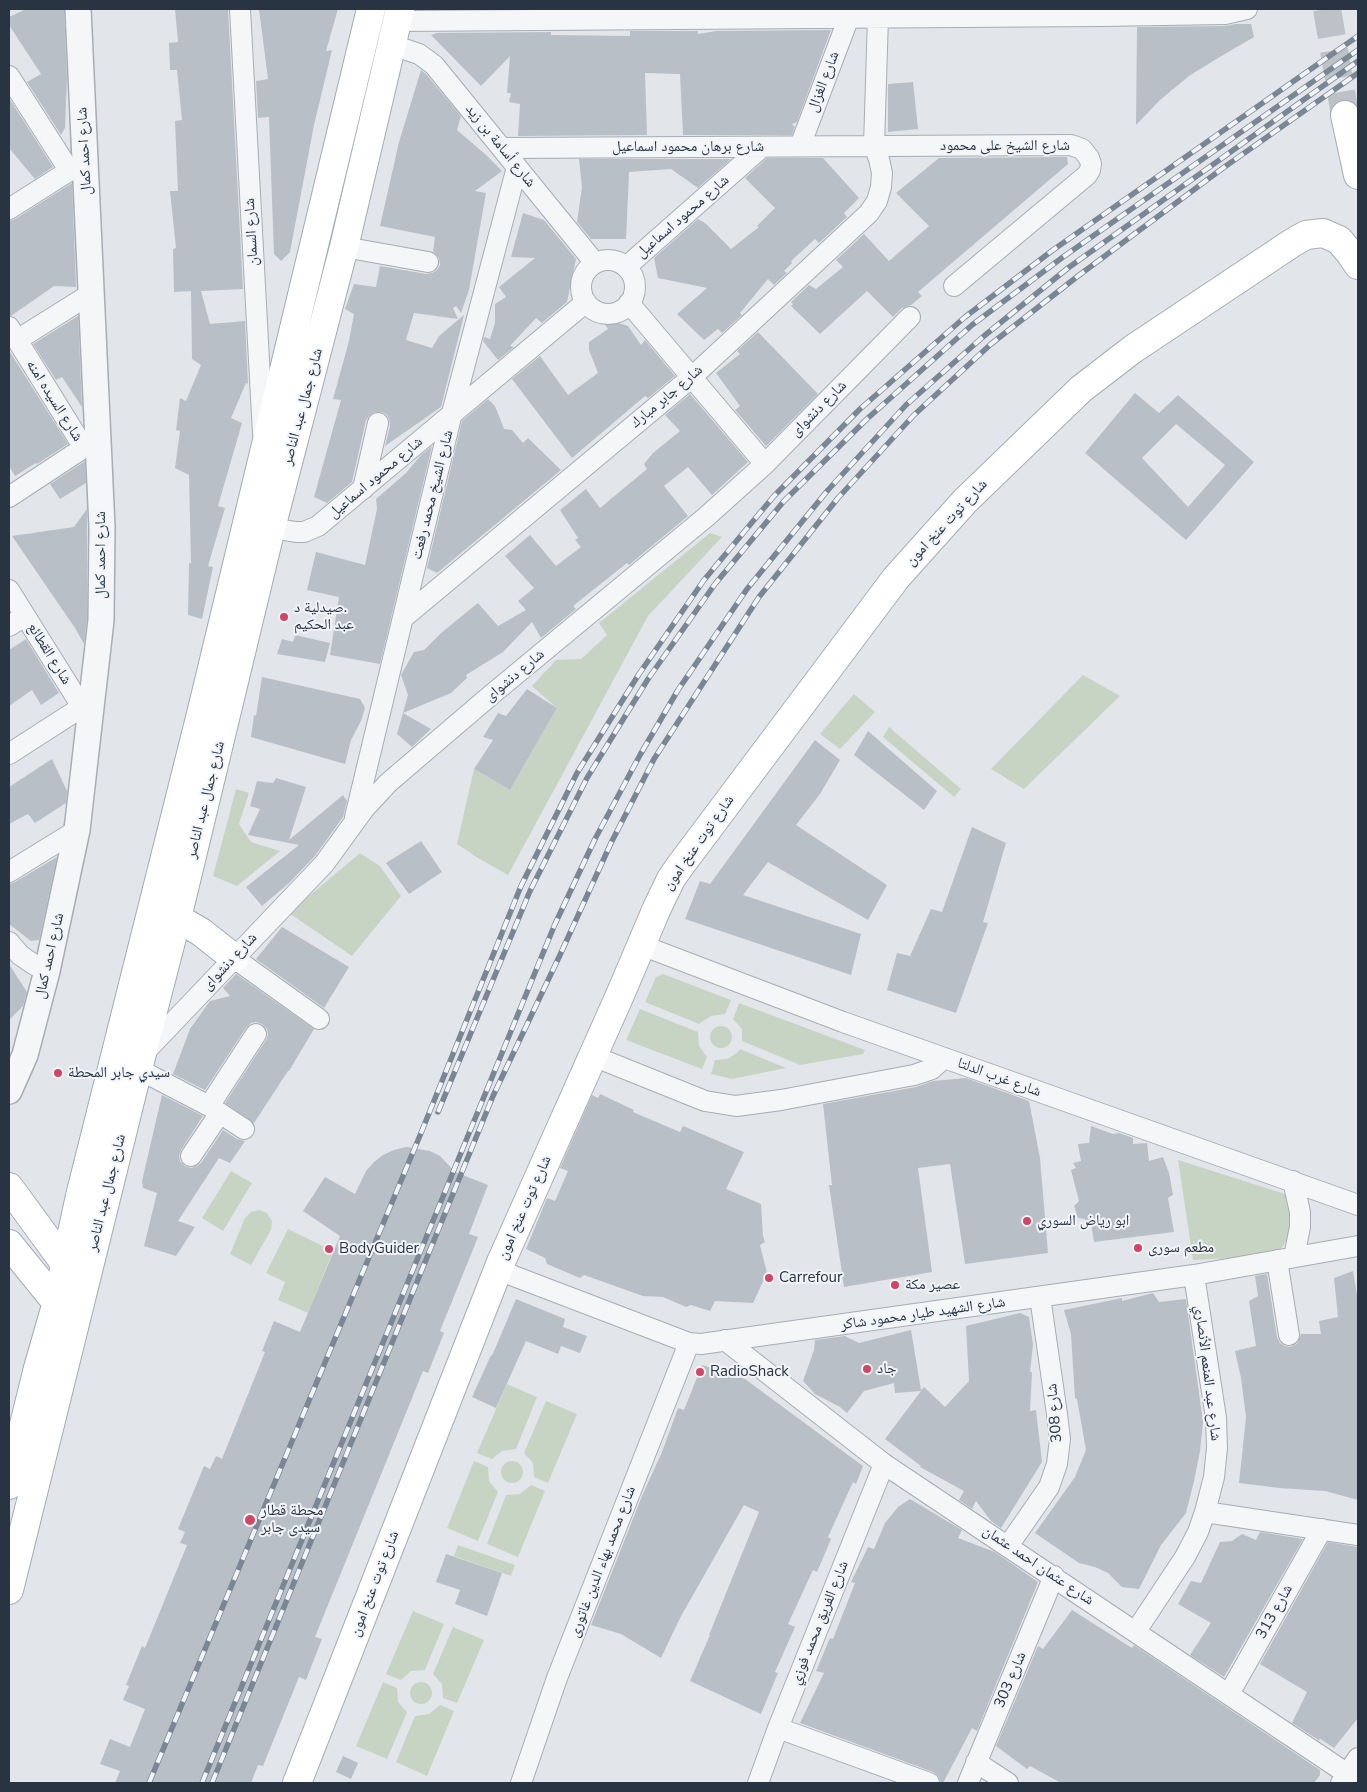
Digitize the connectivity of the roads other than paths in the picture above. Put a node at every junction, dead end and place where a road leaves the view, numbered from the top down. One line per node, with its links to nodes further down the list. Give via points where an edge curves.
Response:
1 (78, 9): 17 (street, شارع احمد كمال)
2 (240, 9): 36 (street, شارع السمان)
3 (371, 9): 36 (main road, شارع جمال عبد الناصر)
4 (1247, 9): 9 (street, via 1225,14)
5 (524, 14): 6 (street); 7 (street)
6 (592, 14): 8 (street)
7 (399, 15): 10 (main road, شارع جمال عبد الناصر)
8 (849, 17): 9 (street); 13 (street, شارع الغزال)
9 (878, 17): 14 (street)
10 (391, 48): 16 (street, شارع أسامة بن زيد, via 419,54 434,65); 21 (main road, شارع جمال عبد الناصر)
11 (9, 76): 17 (street)
12 (1345, 115): 19 (main road)
13 (800, 146): 14 (street, شارع برهان محمود اسماعيل); 15 (street, شارع برهان محمود اسماعيل)
14 (874, 146): 26 (street, شارع الشيخ على محمود, via 1071,145 1082,148 1086,153 1091,164 1087,175); 32 (street, شارع جابر مبارك, via 880,159 881,180 869,213)
15 (762, 147): 16 (street, شارع برهان محمود اسماعيل); 24 (street, شارع محمود اسماعيل)
16 (502, 148): 18 (street, شارع أسامة بن زيد)
17 (77, 165): 20 (street); 27 (street, شارع احمد كمال)
18 (517, 167): 23 (street, شارع أسامة بن زيد); 33 (street, شارع الشيخ محمد رفعت)
19 (1358, 175)
20 (9, 209)
21 (344, 247): 22 (street); 40 (main road, شارع جمال عبد الناصر)
22 (428, 262)
23 (595, 263): 24 (street, via 608,260); 28 (street, via 582,281)
24 (626, 266): 29 (street, via 634,284)
25 (1358, 266): 51 (main road, شارع توت عنخ امون, via 1339,240 1323,234 1306,234 1133,349 1081,389 1038,429 965,501 896,578 680,866 663,894)
26 (954, 286)
27 (92, 293): 31 (street); 35 (street, شارع احمد كمال)
28 (586, 302): 29 (street, via 607,314); 33 (street, شارع محمود اسماعيل)
29 (629, 303): 32 (street)
30 (910, 316): 37 (street, شارع دنشواى)
31 (13, 334): 35 (street, شارع السيده امنه)
32 (692, 377): 37 (street); 42 (street, شارع جابر مبارك)
33 (452, 413): 38 (street, شارع محمود اسماعيل); 42 (street, شارع الشيخ محمد رفعت)
34 (378, 423): 38 (street)
35 (91, 443): 39 (street); 44 (street, شارع احمد كمال, via 102,527 101,620)
36 (264, 456): 72 (main road, شارع جمال عبد الناصر, via 80,1196)
37 (765, 464): 46 (street, شارع دنشواى, via 691,530 402,770)
38 (363, 489): 40 (street, شارع محمود اسماعيل, via 311,530 296,532)
39 (9, 497)
40 (271, 528): 49 (main road, شارع جمال عبد الناصر)
41 (9, 590): 43 (street, شارع القطائع)
42 (403, 618): 46 (street, شارع الشيخ محمد رفعت)
43 (17, 621): 44 (street, شارع القطائع)
44 (86, 713): 45 (street); 47 (street, شارع احمد كمال)
45 (9, 754)
46 (353, 824): 52 (street, شارع دنشواى, via 324,864)
47 (76, 830): 48 (street); 53 (street, شارع احمد كمال)
48 (9, 872)
49 (177, 918): 52 (main road); 60 (main road, شارع جمال عبد الناصر)
50 (9, 942): 53 (street, via 20,955)
51 (641, 945): 58 (main road, شارع توت عنخ امون); 59 (street, شارع غرب الدلتا)
52 (234, 958): 54 (street); 60 (street, شارع دنشواى)
53 (48, 971): 55 (street, شارع احمد كمال)
54 (319, 1019)
55 (34, 1024): 57 (street); 61 (street, شارع احمد كمال, via 25,1056)
56 (256, 1034): 62 (street)
57 (9, 1040)
58 (593, 1056): 59 (street, via 705,1101 736,1106 914,1075 932,1069); 71 (main road, شارع توت عنخ امون)
59 (944, 1058): 65 (street, شارع غرب الدلتا)
60 (139, 1063): 62 (street); 72 (main road, شارع جمال عبد الناصر)
61 (9, 1091)
62 (214, 1109): 63 (street); 64 (street)
63 (244, 1130)
64 (192, 1156)
65 (1293, 1182): 67 (street, شارع غرب الدلتا); 70 (street, via 1300,1227)
66 (9, 1187): 72 (main road)
67 (1358, 1204)
68 (9, 1244): 75 (main road)
69 (1358, 1246): 70 (street, شارع الشهيد طيار محمود شاكر)
70 (1285, 1259): 73 (street, شارع الشهيد طيار محمود شاكر); 77 (street)
71 (498, 1270): 79 (street, شارع الشهيد طيار محمود شاكر); 94 (main road, شارع توت عنخ امون)
72 (75, 1273): 75 (main road, شارع جمال عبد الناصر); 76 (main road, شارع جمال عبد الناصر)
73 (1194, 1275): 74 (street, شارع الشهيد طيار محمود شاكر); 82 (street, شارع عبد المنعم الأنصاري, via 1216,1418 1214,1478)
74 (1040, 1297): 78 (street, شارع الشهيد طيار محمود شاكر); 85 (street, شارع 308, via 1058,1414 1057,1464 1049,1487)
75 (56, 1302): 76 (main road); 81 (main road, شارع جمال عبد الناصر)
76 (75, 1325): 87 (main road, شارع جمال عبد الناصر)
77 (1289, 1335)
78 (725, 1340): 79 (street, شارع الشهيد طيار محمود شاكر); 80 (street, شارع عثمان احمد عثمان)
79 (689, 1343): 95 (street, شارع محمد بهاء الدين غاتورى, via 557,1678)
80 (884, 1464): 85 (street, شارع عثمان احمد عثمان); 90 (street, شارع الفريق محمد فوزي)
81 (9, 1485)
82 (1205, 1512): 83 (street); 88 (street, شارع عبد المنعم الأنصاري, via 1185,1557)
83 (1322, 1530): 84 (street); 89 (street, شارع 313)
84 (1358, 1535)
85 (1008, 1546): 86 (street, شارع عثمان احمد عثمان)
86 (1054, 1576): 88 (street, شارع عثمان احمد عثمان); 92 (street, شارع 303)
87 (9, 1590)
88 (1136, 1632): 89 (street, شارع عثمان احمد عثمان)
89 (1229, 1694): 93 (street, شارع عثمان احمد عثمان)
90 (778, 1728): 96 (street, شارع الفريق محمد فوزي); 97 (street)
91 (1358, 1758): 93 (street)
92 (976, 1762): 98 (street, شارع 303); 99 (street)
93 (1348, 1780)
94 (297, 1783)
95 (521, 1783)
96 (758, 1783)
97 (929, 1783)
98 (968, 1783)
99 (1008, 1783)

